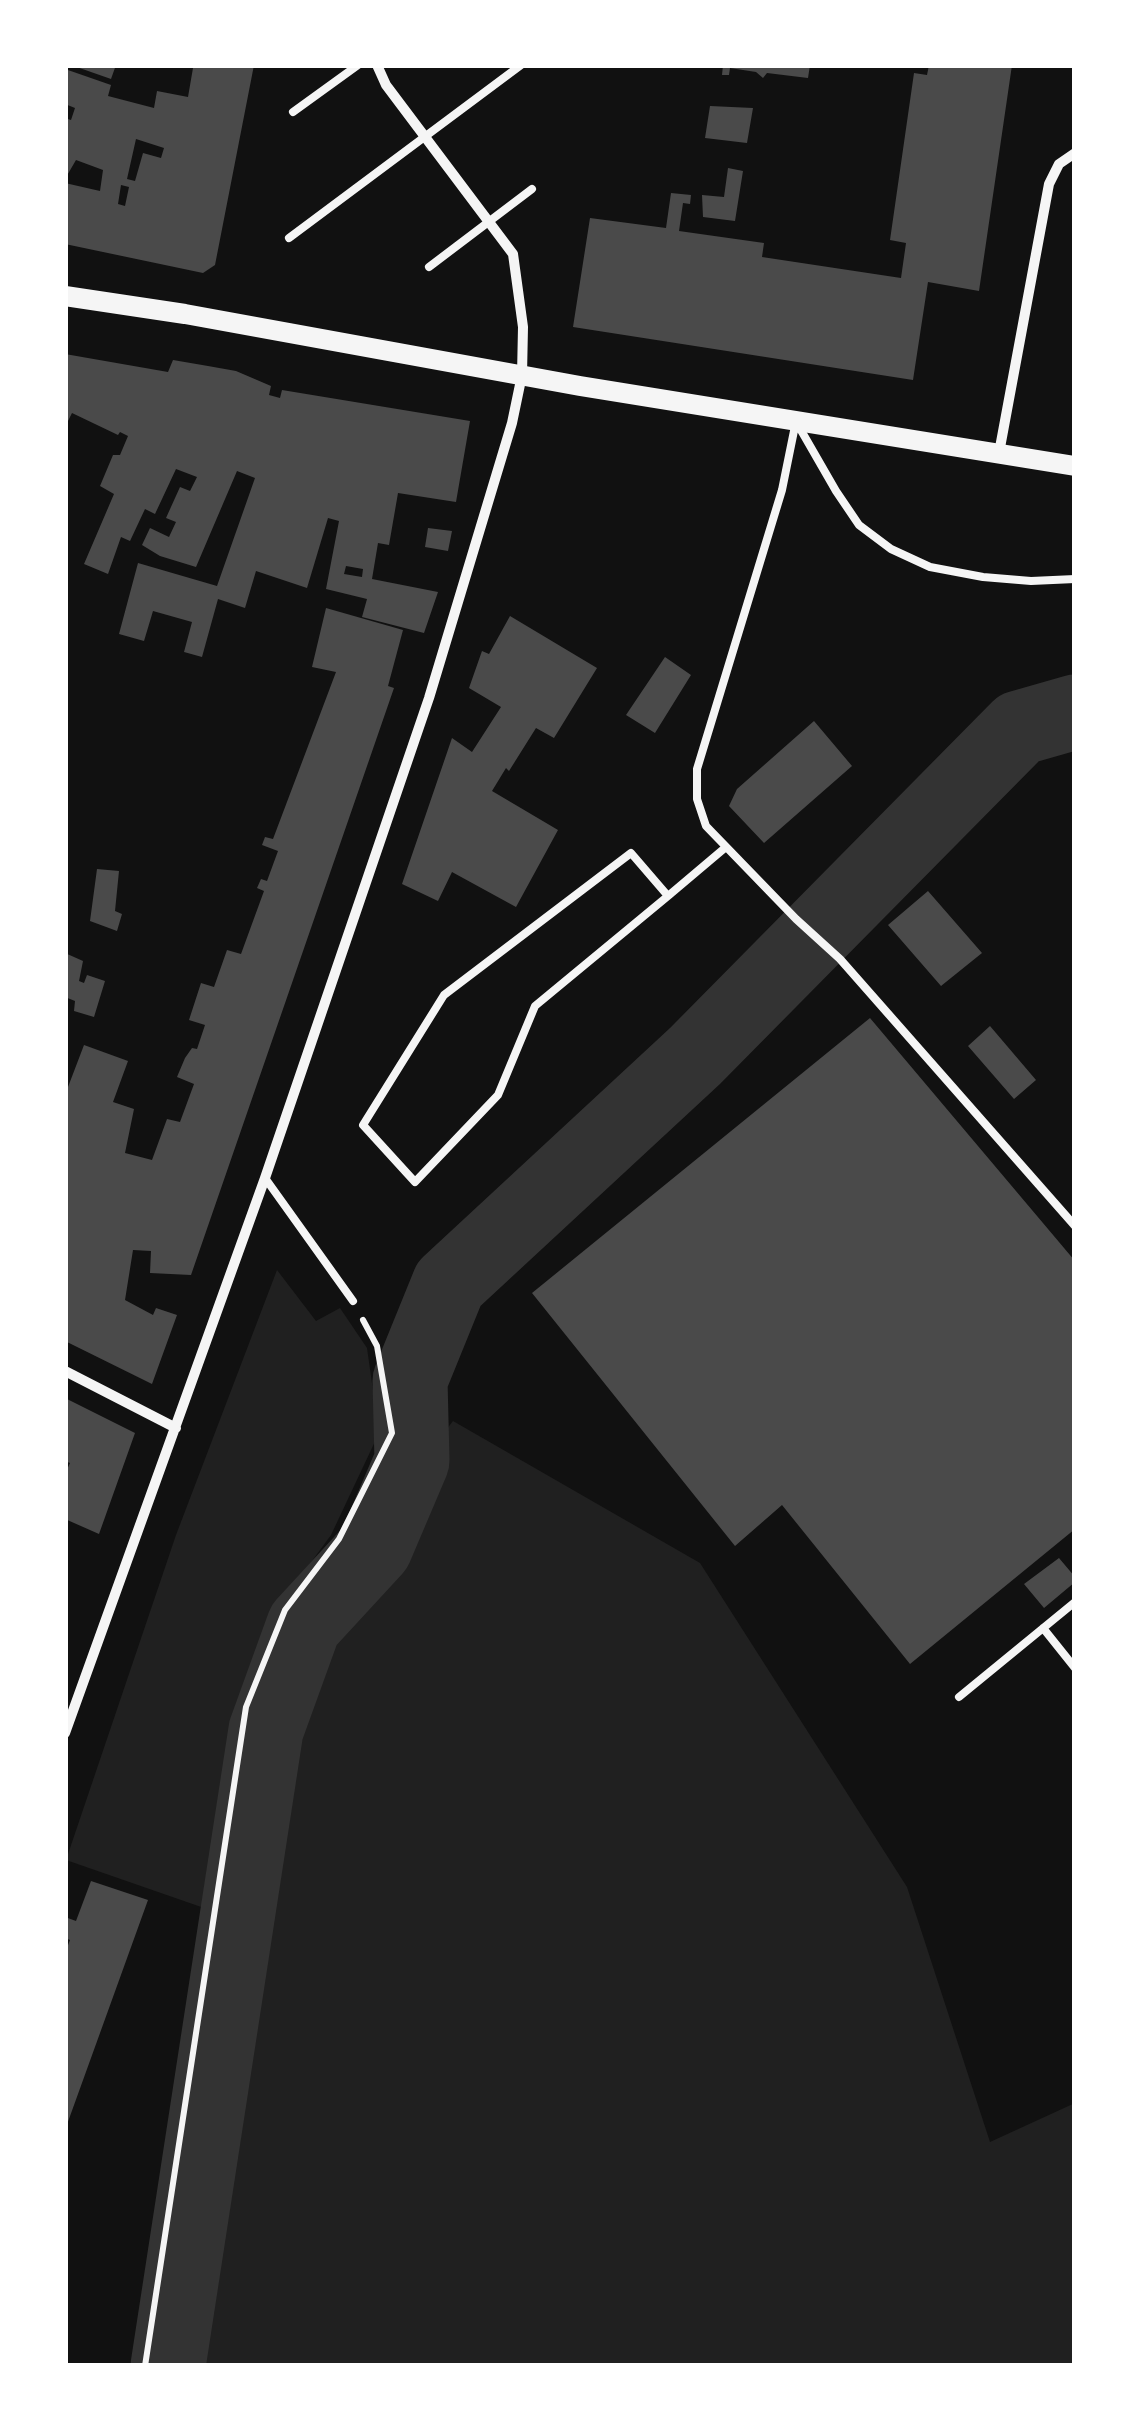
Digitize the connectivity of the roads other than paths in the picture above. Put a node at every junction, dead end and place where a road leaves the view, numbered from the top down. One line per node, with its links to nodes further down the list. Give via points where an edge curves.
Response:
1 (358, 65): 4 (lane)
2 (377, 65): 5 (street)
3 (521, 65): 5 (lane)
4 (293, 112)
5 (426, 137): 8 (street); 9 (lane)
6 (1075, 153): 14 (street, via 1058,164 1049,184)
7 (532, 189): 8 (lane)
8 (488, 222): 10 (lane); 12 (street, via 513,254)
9 (289, 238)
10 (429, 267)
11 (65, 296): 12 (main road)
12 (522, 375): 13 (main road); 19 (street, via 429,698)
13 (796, 421): 14 (main road); 16 (lane, via 859,525 891,549 930,567 984,577); 17 (lane, via 782,490 697,769 706,826)
14 (999, 453): 15 (main road)
15 (1075, 466)
16 (1075, 579)
17 (726, 847): 18 (lane); 20 (lane, via 840,960)
18 (668, 896): 18 (lane, via 535,1006 498,1095 415,1182 364,1125 444,995 631,854)
19 (265, 1178): 21 (lane); 23 (street)
20 (1075, 1226)
21 (353, 1301)
22 (65, 1371): 23 (street)
23 (176, 1428): 28 (street)
24 (1075, 1602): 25 (lane)
25 (1044, 1628): 26 (lane); 27 (lane)
26 (1075, 1668)
27 (959, 1697)
28 (65, 1733)

